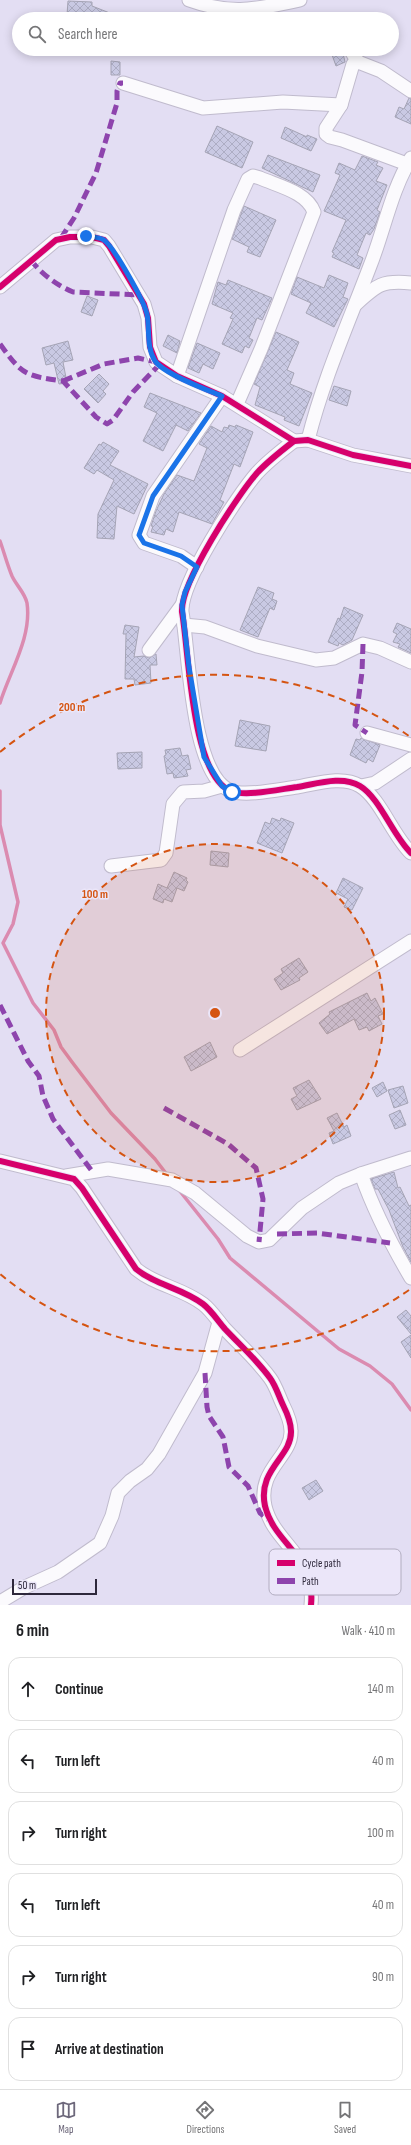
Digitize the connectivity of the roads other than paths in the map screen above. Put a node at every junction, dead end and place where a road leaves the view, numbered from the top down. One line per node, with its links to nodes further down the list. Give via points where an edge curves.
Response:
1 (189, 0): 2 (street, via 232,11)
2 (300, 0)
3 (354, 56): 4 (street)
4 (358, 62): 6 (street, via 381,72); 7 (street, via 353,64)
5 (123, 83): 7 (street, via 203,108 283,102)
6 (411, 91)
7 (341, 104): 8 (street, via 326,128 326,134 330,138)
8 (409, 161): 11 (street)
9 (411, 283): 11 (street, via 398,282 376,286)
10 (0, 287): 12 (street, via 56,240 86,236 104,240 144,304 148,318 150,347 156,362)
11 (354, 307): 16 (street, via 317,402)
12 (177, 376): 13 (street); 14 (street, via 234,210 248,179 253,176 260,178 304,197 311,203 314,212)
13 (222, 396): 14 (street); 18 (street, via 153,496 139,535 144,543 181,556)
14 (237, 404): 15 (street)
15 (294, 440): 16 (street); 18 (street, via 256,474 225,518)
16 (308, 440): 17 (street, via 353,455)
17 (411, 466)
18 (197, 567): 19 (street)
19 (182, 605): 20 (street); 21 (street)
20 (184, 624): 22 (street, via 205,627 257,646 316,660 334,658 363,644 380,648); 26 (street, via 200,742 204,757)
21 (149, 650)
22 (411, 662)
23 (366, 733): 24 (street)
24 (411, 745)
25 (411, 759): 27 (street, via 375,782)
26 (222, 786): 27 (street, via 232,792 331,781); 29 (street, via 204,791 183,792 173,804 166,853 161,860)
27 (360, 786): 28 (street, via 376,805 397,838)
28 (411, 853)
29 (111, 866)
30 (411, 941): 31 (street)
31 (240, 1050)
32 (411, 1158): 34 (street)
33 (0, 1161): 35 (street)
34 (361, 1174): 35 (street, via 339,1183 319,1196 302,1208 269,1240 259,1242 247,1236 195,1193 172,1180 108,1169); 36 (street, via 390,1243)
35 (66, 1176): 37 (street, via 74,1179 82,1188 136,1269 144,1276 177,1289 203,1304)
36 (411, 1278)
37 (219, 1322): 38 (street, via 271,1379 288,1416 291,1431 289,1444 272,1466 264,1491 272,1523); 40 (street, via 205,1373 159,1454 147,1469 118,1493 112,1516 100,1543 58,1572)
38 (293, 1549)
39 (310, 1595): 41 (street)
40 (0, 1602)
41 (311, 1605)

